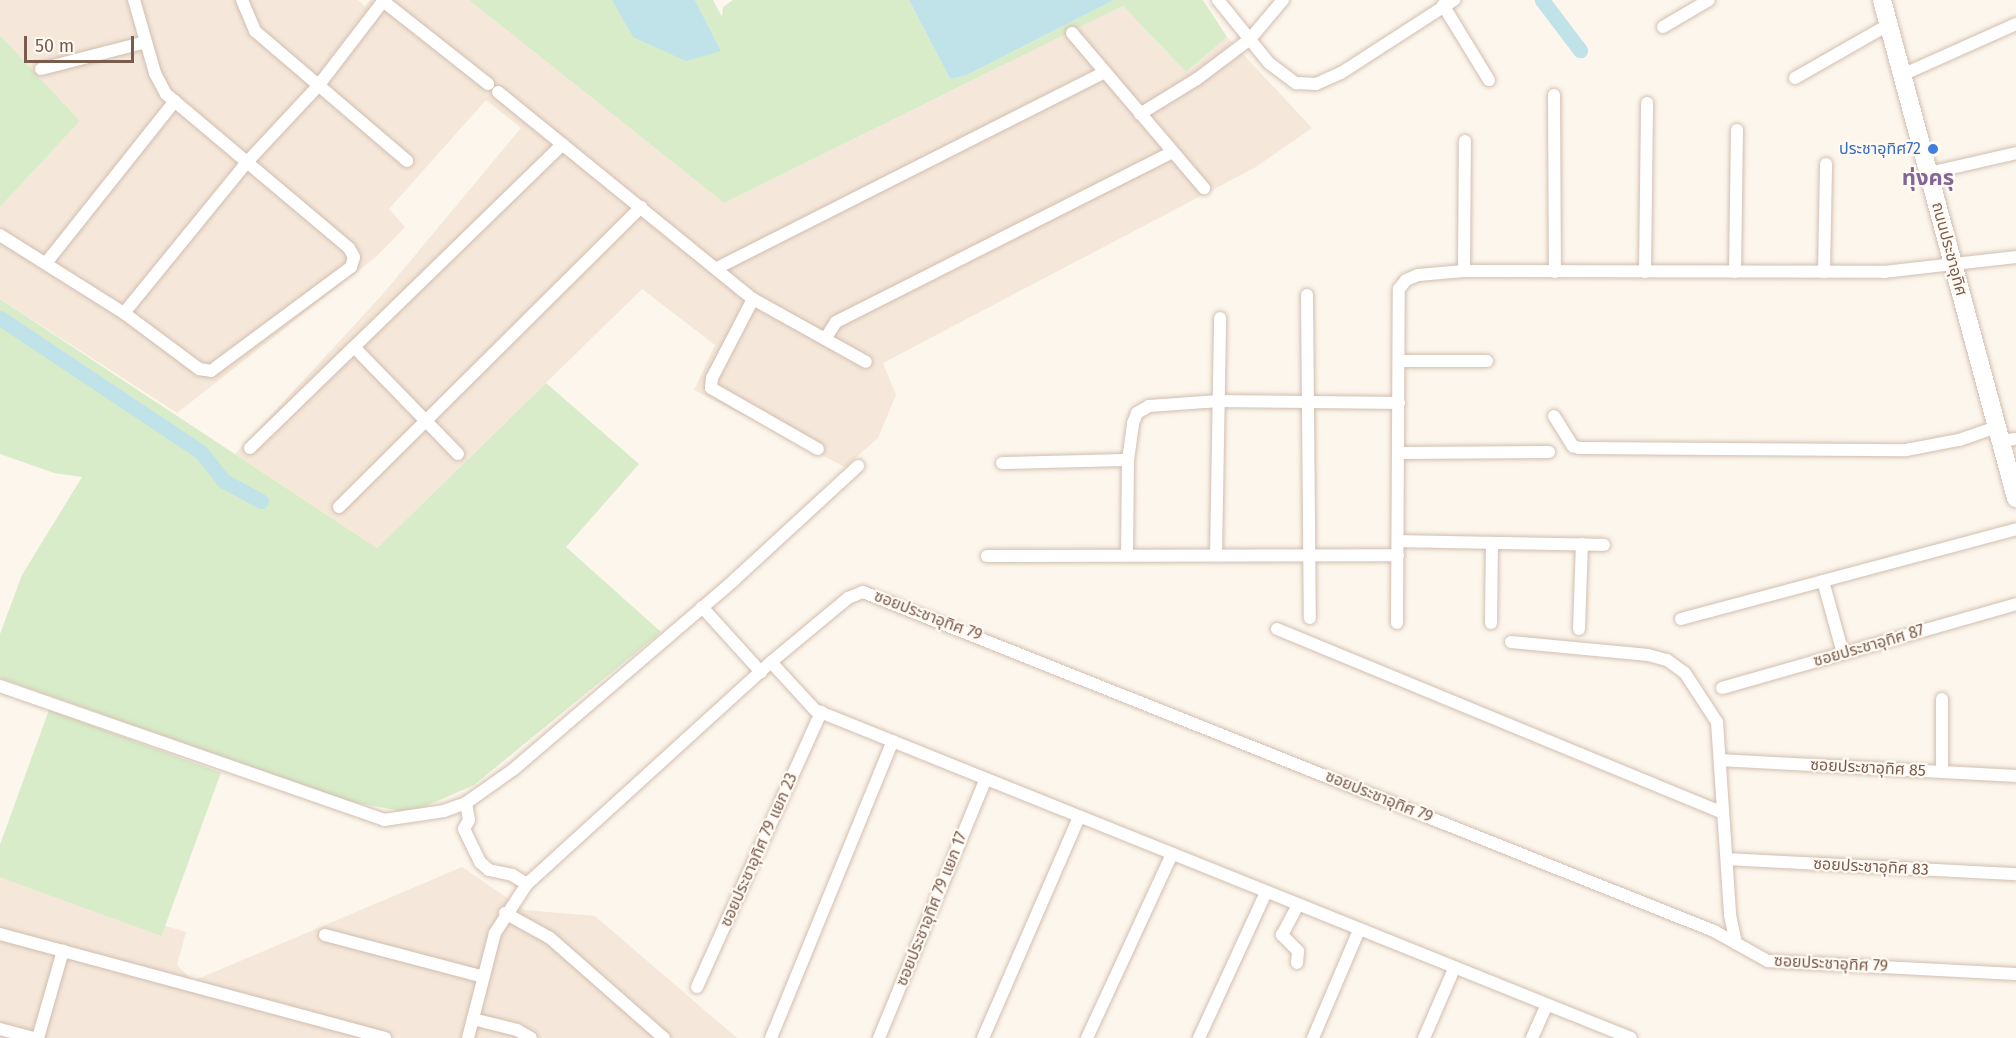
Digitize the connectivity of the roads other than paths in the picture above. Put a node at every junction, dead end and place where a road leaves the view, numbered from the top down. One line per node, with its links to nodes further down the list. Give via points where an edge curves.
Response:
1 (134, 0): 14 (street)
2 (242, 0): 20 (street, via 255,31)
3 (384, 0): 20 (street); 27 (street)
4 (1218, 0): 13 (street)
5 (1283, 0): 13 (street)
6 (1709, 0): 11 (street)
7 (1881, 0): 10 (main road, ถนนประชาอุทิศ)
8 (1449, 2): 13 (street, via 1341,73 1316,84 1296,83 1269,63); 19 (street)
9 (2016, 24): 17 (street)
10 (1888, 25): 17 (main road, ถนนประชาอุทิศ); 18 (street)
11 (1663, 27)
12 (1072, 33): 16 (street)
13 (1250, 39): 24 (street, via 1197,79)
14 (146, 42): 15 (street); 22 (street, via 158,82)
15 (41, 69)
16 (1105, 72): 24 (street); 40 (street)
17 (1902, 75): 33 (main road, ถนนประชาอุทิศ)
18 (1795, 78)
19 (1489, 80)
20 (318, 86): 30 (street); 31 (street)
21 (1554, 95): 42 (street)
22 (175, 101): 30 (street); 38 (street)
23 (1647, 103): 43 (street)
24 (1140, 114): 28 (street)
25 (1737, 130): 44 (street)
26 (1465, 141): 41 (street)
27 (562, 144): 35 (street); 51 (street)
28 (1172, 152): 34 (street); 50 (street, via 836,322)
29 (2016, 153): 33 (street)
30 (249, 160): 48 (street); 48 (street, via 350,249 354,257 351,267 211,371 199,369)
31 (407, 161)
32 (1826, 164): 45 (street)
33 (1929, 173): 39 (main road, ถนนประชาอุทิศ)
34 (1204, 189)
35 (641, 207): 40 (street); 59 (street)
36 (0, 235): 38 (street)
37 (2016, 257): 39 (street)
38 (46, 263): 48 (street)
39 (1953, 263): 45 (street, via 1884,272); 60 (main road, ถนนประชาอุทิศ)
40 (717, 268): 47 (street)
41 (1464, 271): 42 (street); 52 (street, via 1418,274 1399,289)
42 (1555, 272): 43 (street)
43 (1645, 272): 44 (street)
44 (1735, 272): 45 (street)
45 (1824, 272)
46 (1308, 295): 56 (street)
47 (753, 299): 50 (street); 62 (street, via 712,378 711,388)
48 (124, 313)
49 (1220, 318): 55 (street)
50 (825, 339): 54 (street)
51 (354, 347): 59 (street); 61 (street)
52 (1399, 361): 53 (street); 57 (street)
53 (1486, 361)
54 (866, 362)
55 (1219, 401): 56 (street); 66 (street, via 1149,406 1137,413); 77 (street)
56 (1308, 402): 57 (street); 78 (street)
57 (1399, 403): 64 (street)
58 (1554, 416): 60 (street, via 1573,446 1580,448 1906,450)
59 (425, 420): 65 (street); 70 (street)
60 (2005, 436): 69 (main road, ถนนประชาอุทิศ)
61 (250, 448)
62 (818, 449)
63 (1549, 452): 64 (street)
64 (1398, 453): 72 (street)
65 (458, 454)
66 (1128, 460): 67 (street); 76 (street)
67 (1002, 463)
68 (858, 466): 83 (street)
69 (2016, 498)
70 (339, 507)
71 (2016, 529): 81 (street)
72 (1398, 541): 73 (street); 79 (street)
73 (1492, 543): 74 (street); 87 (street)
74 (1581, 544): 75 (street); 89 (street)
75 (1604, 545)
76 (1127, 555): 77 (street); 80 (street)
77 (1216, 555): 78 (street)
78 (1309, 555): 79 (street); 84 (street)
79 (1398, 555): 86 (street)
80 (987, 556)
81 (1823, 581): 85 (street); 91 (street)
82 (2016, 604): 91 (street, ซอยประชาอุทิศ 87)
83 (702, 607): 93 (street); 103 (street, via 514,769)
84 (1310, 618)
85 (1682, 619)
86 (1398, 623)
87 (1491, 623)
88 (1277, 629): 104 (street)
89 (1579, 629)
90 (1511, 642): 99 (street, via 1648,654 1667,660 1685,673 1717,722)
91 (1843, 653): 95 (street, ซอยประชาอุทิศ 87)
92 (771, 662): 93 (street, ซอยประชาอุทิศ 79); 97 (street); 116 (street, ซอยประชาอุทิศ 79, via 848,598 863,592)
93 (761, 672): 109 (street, ซอยประชาอุทิศ 79)
94 (0, 686): 103 (street, via 384,820)
95 (1722, 688)
96 (1942, 699): 100 (street)
97 (821, 712): 98 (street); 122 (street, ซอยประชาอุทิศ 79 แยก 23)
98 (893, 741): 102 (street); 132 (street)
99 (1720, 760): 100 (street, ซอยประชาอุทิศ 85); 104 (street)
100 (1942, 772): 101 (street, ซอยประชาอุทิศ 85)
101 (2016, 776)
102 (986, 779): 105 (street); 133 (street, ซอยประชาอุทิศ 79 แยก 17)
103 (464, 804): 109 (street, via 469,820 464,830 480,862 489,870 512,875)
104 (1724, 813): 107 (street)
105 (1079, 817): 106 (street); 134 (street)
106 (1172, 854): 110 (street); 135 (street)
107 (1727, 859): 108 (street, ซอยประชาอุทิศ 83); 116 (street)
108 (2016, 874)
109 (527, 884): 112 (street, ซอยประชาอุทิศ 79)
110 (1266, 892): 111 (street); 136 (street)
111 (1298, 905): 113 (street); 118 (street, via 1282,935 1298,951)
112 (505, 913): 121 (street, ซอยประชาอุทิศ 79); 131 (street, via 550,938)
113 (1359, 930): 119 (street); 137 (street)
114 (0, 934): 117 (street)
115 (325, 935): 121 (street)
116 (1736, 943): 120 (street, ซอยประชาอุทิศ 79, via 1768,961)
117 (63, 951): 127 (street); 128 (street)
118 (1297, 963)
119 (1454, 969): 123 (street); 138 (street)
120 (2016, 974)
121 (484, 977): 124 (street, ซอยประชาอุทิศ 79)
122 (697, 987)
123 (1546, 1006): 139 (street); 140 (street)
124 (473, 1019): 129 (street, ซอยประชาอุทิศ 79); 130 (street, via 517,1030)
125 (0, 1029): 126 (street)
126 (33, 1038)
127 (38, 1038)
128 (385, 1038)
129 (468, 1038)
130 (531, 1038)
131 (664, 1038)
132 (771, 1038)
133 (879, 1038)
134 (983, 1038)
135 (1087, 1038)
136 (1199, 1038)
137 (1314, 1038)
138 (1424, 1038)
139 (1532, 1038)
140 (1631, 1038)

